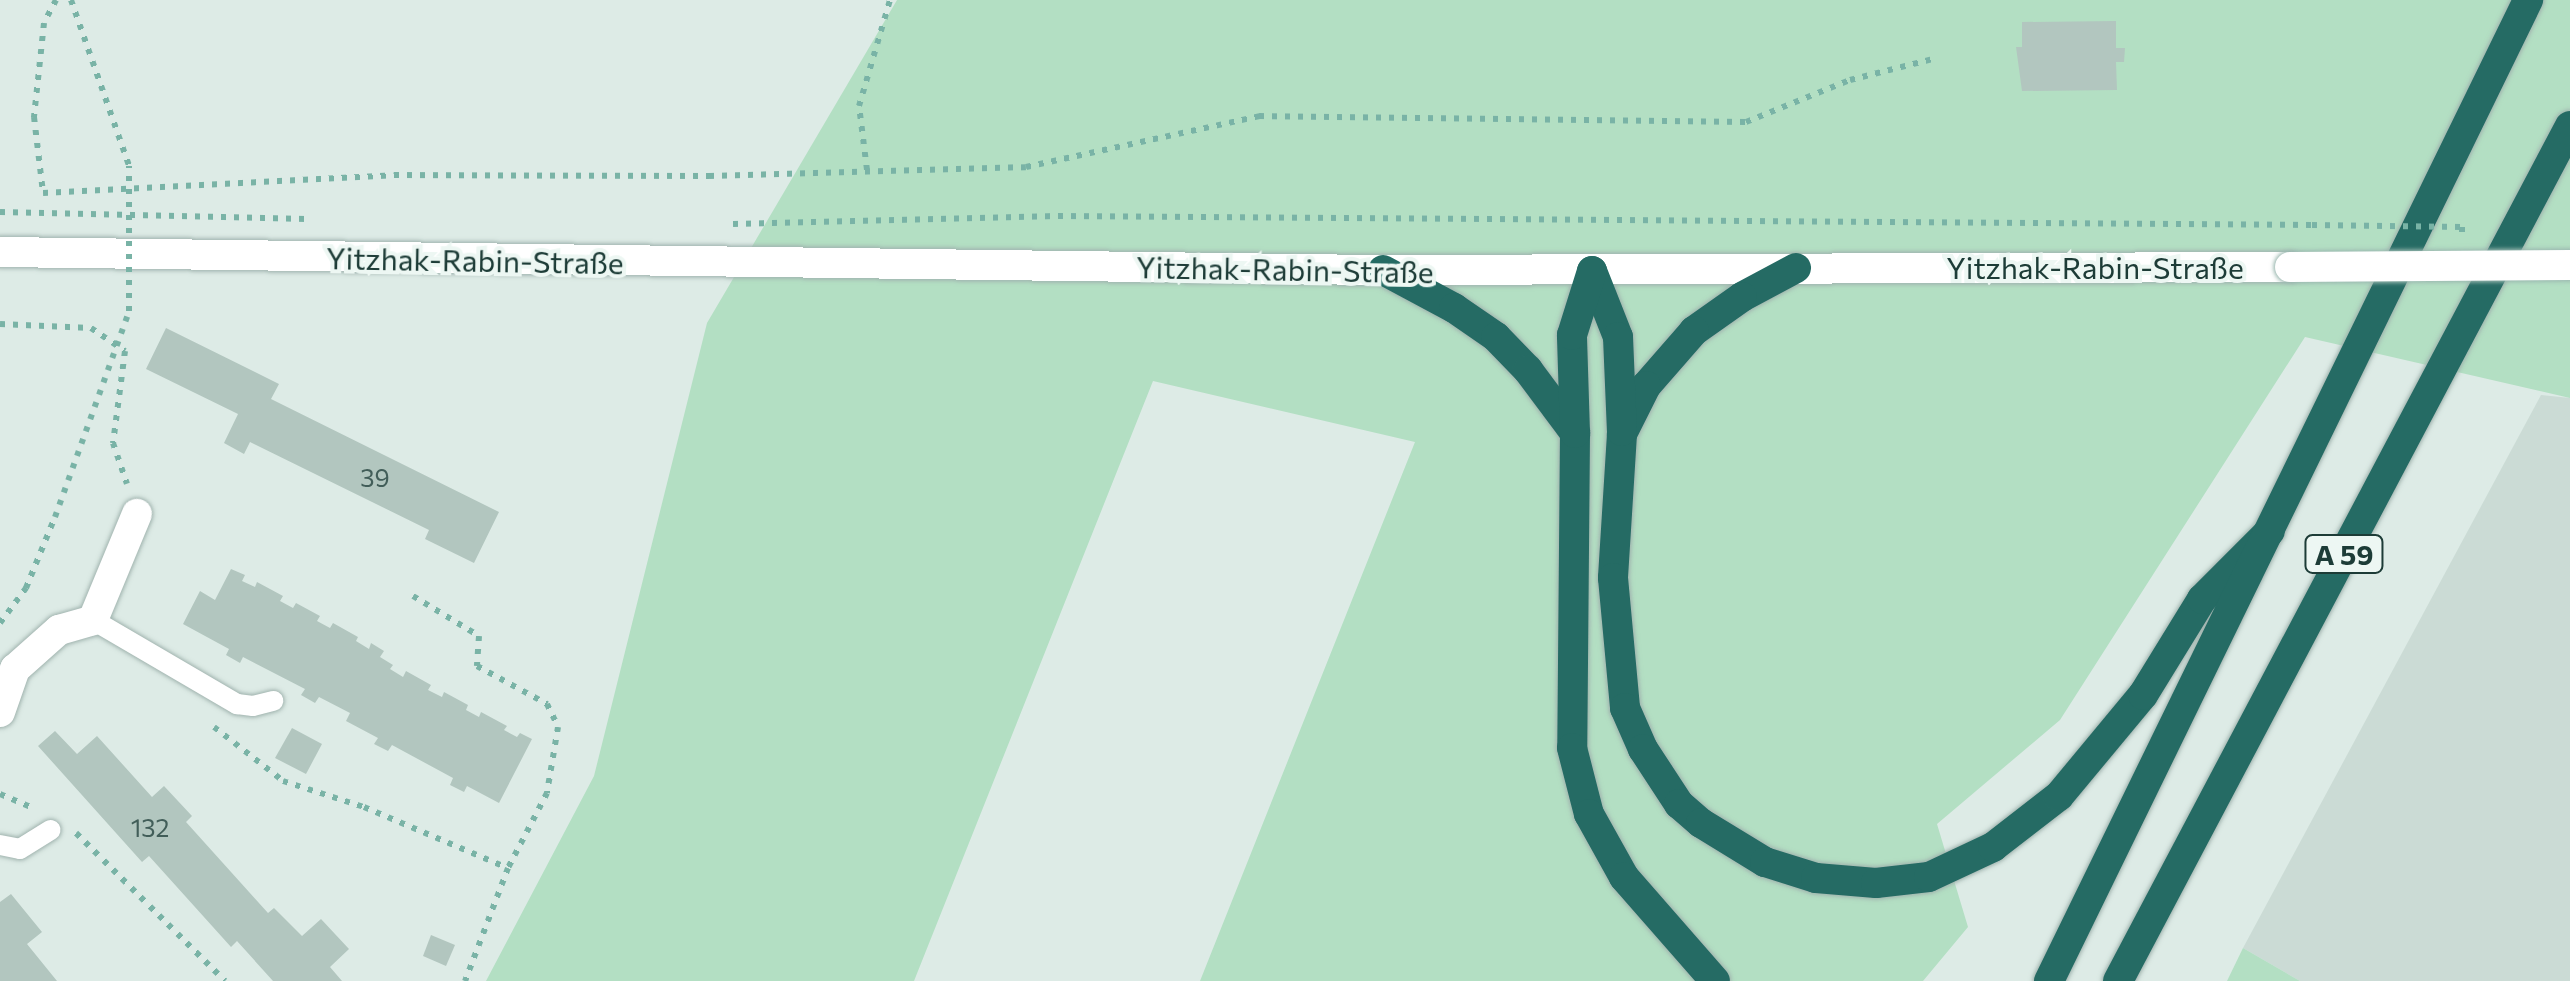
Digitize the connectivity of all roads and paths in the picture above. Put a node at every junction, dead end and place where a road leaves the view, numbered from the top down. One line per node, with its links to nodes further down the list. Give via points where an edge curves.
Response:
1 (56, 0): 7 (path, via 44,23 34,117 42,193 394,175)
2 (71, 0): 24 (path, bridge, via 129,166 129,311 26,588)
3 (890, 0): 7 (path, via 859,106)
4 (2528, 0): 21 (highway, A 59)
5 (1938, 58): 7 (path, via 1850,80 1746,122 1259,116 1026,166)
6 (2570, 126): 36 (highway, A 59)
7 (868, 170)
8 (0, 212): 9 (path)
9 (318, 219)
10 (714, 225): 11 (path, via 1058,216)
11 (2312, 225)
12 (0, 252): 15 (main road, Yitzhak-Rabin-Straße)
13 (2570, 265): 14 (main road, Yitzhak-Rabin-Straße, bridge)
14 (1796, 268): 16 (main road, Yitzhak-Rabin-Straße); 19 (highway, via 1694,330 1646,386)
15 (1382, 270): 16 (main road, Yitzhak-Rabin-Straße); 18 (highway, via 1496,337)
16 (1592, 271): 18 (highway, via 1572,336); 19 (highway, via 1618,337)
17 (0, 324): 20 (path, via 91,328 126,351 113,443)
18 (1575, 433): 34 (highway, via 1572,748 1585,798 1624,877)
19 (1622, 434): 21 (highway, via 1613,578 1625,708 1679,804 1764,862 1816,878 1929,878 1993,847 2059,796 2143,695 2202,598)
20 (137, 514): 23 (main road)
21 (2270, 531): 35 (highway, A 59)
22 (413, 596): 31 (path, via 479,636 477,666 548,704 558,728 546,793)
23 (93, 620): 25 (lane, via 238,704); 26 (main road, via 58,630 16,670)
24 (0, 623)
25 (274, 701)
26 (1, 709)
27 (208, 723): 31 (path, via 283,780)
28 (0, 794): 29 (path)
29 (54, 822): 30 (lane, via 20,850); 32 (path)
30 (0, 844)
31 (508, 868): 33 (path)
32 (226, 981)
33 (465, 981)
34 (1715, 981)
35 (2049, 981)
36 (2118, 981)

